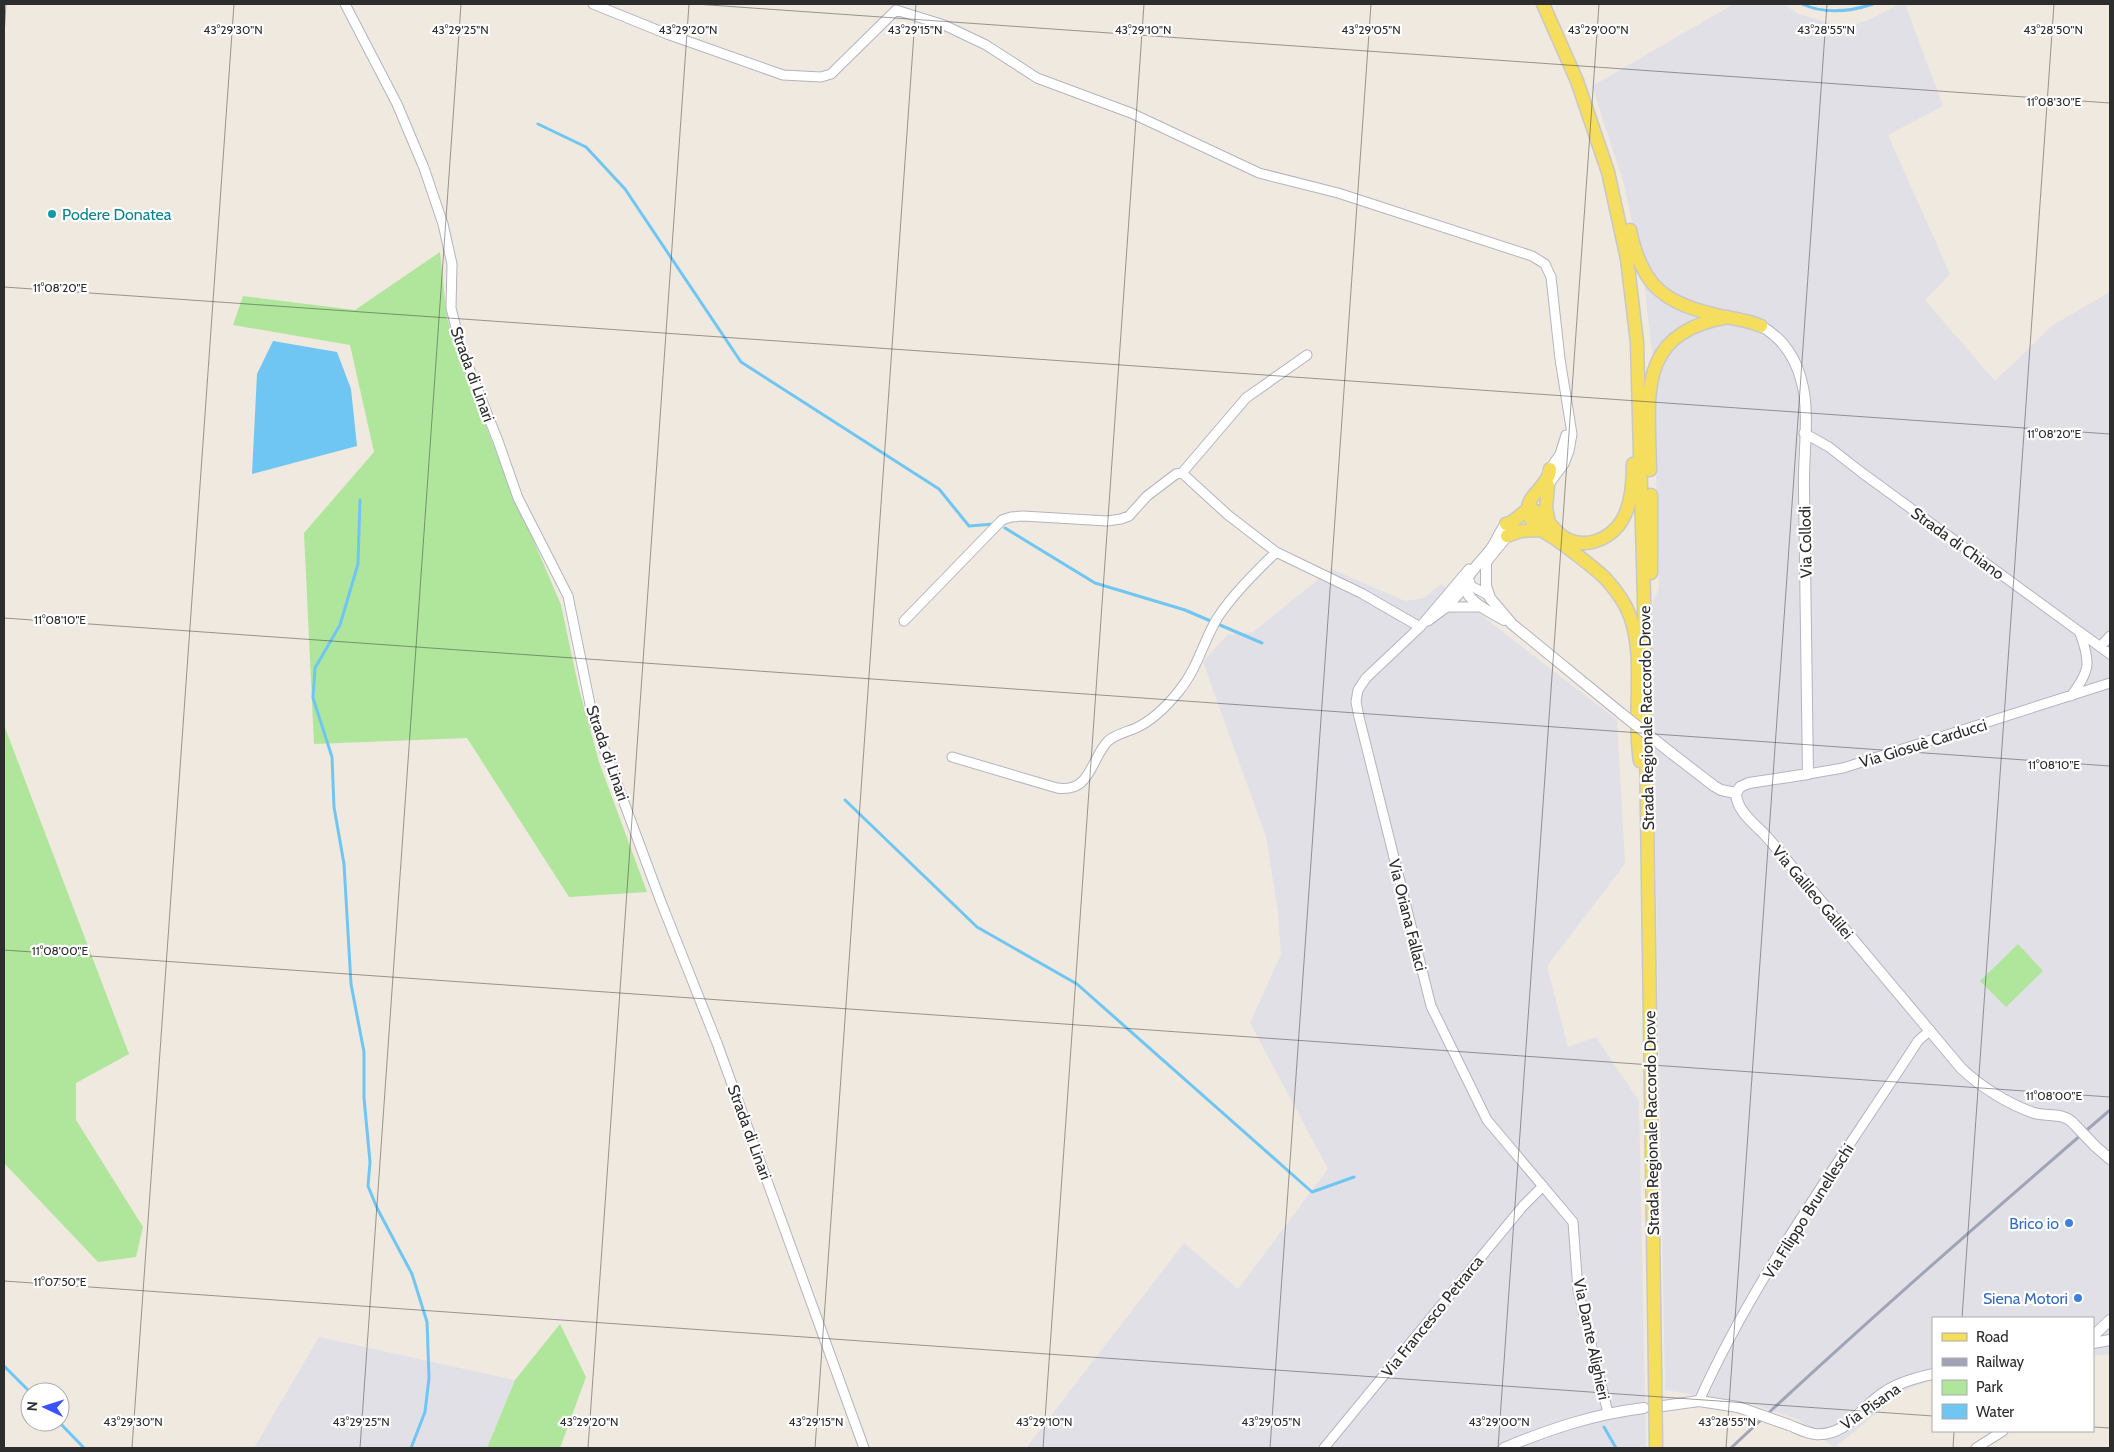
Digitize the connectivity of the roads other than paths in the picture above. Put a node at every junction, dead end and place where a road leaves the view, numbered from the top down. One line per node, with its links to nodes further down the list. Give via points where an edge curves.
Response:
1 (346, 4): 51 (street, Strada di Linari, via 397,104 424,168 443,224 452,264 451,308 462,351 518,498 568,596 593,719 721,1052)
2 (593, 4): 9 (street, via 783,75 821,77 831,74 896,10 944,25 986,46 1037,78 1131,113 1259,173 1338,192 1532,256 1545,264 1551,277)
3 (1543, 4): 4 (main road, Strada Regionale Raccordo Drove)
4 (1600, 144): 5 (main road, Strada Regionale Raccordo Drove, via 1621,226); 6 (main road, via 1616,172 1636,252 1648,277 1662,293 1678,303)
5 (1634, 305): 15 (main road, via 1630,342 1633,479 1628,508 1615,530 1593,542 1570,541); 22 (main road, Strada Regionale Raccordo Drove, via 1639,378)
6 (1728, 317): 7 (main road); 22 (main road, via 1697,325 1680,334 1661,355 1654,371 1649,402 1652,558)
7 (1762, 326): 10 (street, Via Collodi, via 1783,342 1798,368 1804,395)
8 (1307, 355): 12 (street, via 1246,398)
9 (1568, 422): 11 (street, via 1563,448); 13 (street, via 1572,434 1569,450 1562,467)
10 (1804, 432): 28 (street, Strada di Chiano, via 1829,446); 35 (street, Via Collodi)
11 (1550, 469): 14 (main road); 16 (street)
12 (1182, 473): 17 (street, via 1228,516); 25 (street, via 1171,476 1129,516 1121,519 1023,516 1002,520)
13 (1548, 485): 14 (street); 15 (main road)
14 (1528, 510): 15 (main road, via 1532,522); 16 (main road)
15 (1546, 526): 16 (main road, via 1521,531); 36 (main road, via 1605,578 1620,597 1630,618 1636,657 1638,750)
16 (1504, 530): 18 (street); 19 (street, via 1468,578); 20 (street)
17 (1276, 552): 27 (street); 34 (street, via 1218,617 1194,670 1179,692 1154,717 1110,740 1076,787 1068,790 1057,788)
18 (1486, 562): 19 (street); 21 (street)
19 (1466, 586): 20 (street); 21 (street); 23 (street); 24 (street, via 1469,596)
20 (1447, 595): 27 (street)
21 (1488, 595): 26 (street)
22 (1644, 599): 36 (main road, Strada Regionale Raccordo Drove)
23 (1447, 607): 24 (street); 27 (street)
24 (1482, 607): 26 (street)
25 (904, 621)
26 (1512, 624): 37 (street, bridge, via 1714,786)
27 (1420, 627): 40 (street, Via Oriana Fallaci, via 1366,678 1358,690 1358,717 1431,1006 1487,1120)
28 (2080, 632): 30 (street, Strada di Chiano); 33 (street, via 2088,664 2084,680)
29 (2110, 636): 30 (street)
30 (2100, 647): 31 (street, Strada di Chiano)
31 (2110, 654)
32 (2110, 683): 33 (street, Via Giosuè Carducci)
33 (2071, 696): 35 (street, Via Giosuè Carducci, via 1843,768)
34 (952, 757)
35 (1808, 774): 37 (street, Via Giosuè Carducci, via 1749,783)
36 (1647, 785): 54 (main road, Strada Regionale Raccordo Drove, bridge)
37 (1736, 793): 38 (street, Via Galileo Galilei, via 1736,801 1744,814)
38 (1930, 1030): 39 (street, Via Galileo Galilei, bridge, via 1961,1068 1988,1088 2031,1111 2064,1116); 46 (street, Via Filippo Brunelleschi, via 1918,1041 1789,1238 1735,1330)
39 (2110, 1159)
40 (1543, 1186): 49 (street, Via Dante Alighieri, via 1573,1222 1578,1290); 52 (street, Via Francesco Petrarca, via 1523,1206)
41 (2110, 1320): 42 (street)
42 (2094, 1335)
43 (2110, 1340): 44 (street)
44 (2094, 1343)
45 (1932, 1374): 46 (street, Via Pisana, bridge, via 1905,1381 1884,1392 1849,1425 1826,1434 1813,1434 1738,1407)
46 (1699, 1401): 47 (street, Via Pisana)
47 (1663, 1406)
48 (1644, 1408): 49 (street)
49 (1608, 1413): 53 (street, via 1546,1430)
50 (2001, 1432): 55 (street)
51 (864, 1448)
52 (1324, 1448)
53 (1504, 1448)
54 (1656, 1448)
55 (1976, 1448)

